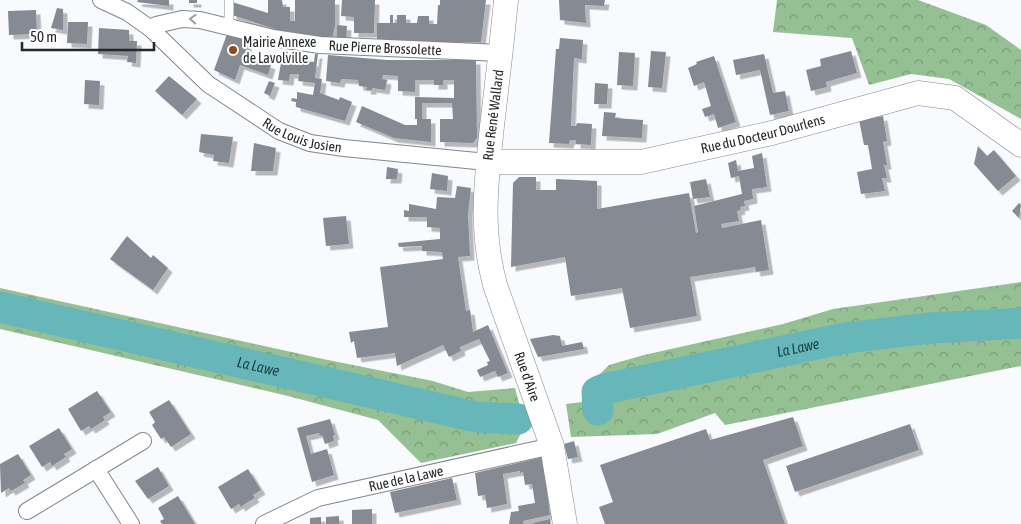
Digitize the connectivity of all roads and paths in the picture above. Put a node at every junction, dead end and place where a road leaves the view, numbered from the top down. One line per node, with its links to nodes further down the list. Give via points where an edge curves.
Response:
1 (101, 0): 5 (street, via 127,12)
2 (228, 0): 4 (lane)
3 (506, 0): 6 (street, Rue René Wallard)
4 (229, 26): 5 (street, Rue Pierre Brossolette, one-way to 5, via 182,19); 6 (street, Rue Pierre Brossolette, via 273,38 320,45)
5 (151, 29): 8 (street, Rue Louis Josien, via 208,84 279,131 310,143)
6 (501, 53): 8 (street, Rue René Wallard)
7 (1021, 145): 8 (street, Rue du Docteur Dourlens, via 955,98 918,92 772,133 641,162)
8 (487, 162): 9 (street, Rue René Wallard)
9 (485, 230): 11 (street, Rue d'Aire, via 496,285)
10 (142, 440): 12 (street)
11 (552, 446): 15 (street, Rue de la Lawe, via 318,498); 16 (street, Rue d'Aire)
12 (96, 469): 13 (street); 14 (street)
13 (27, 511)
14 (131, 524)
15 (264, 524)
16 (565, 524)

